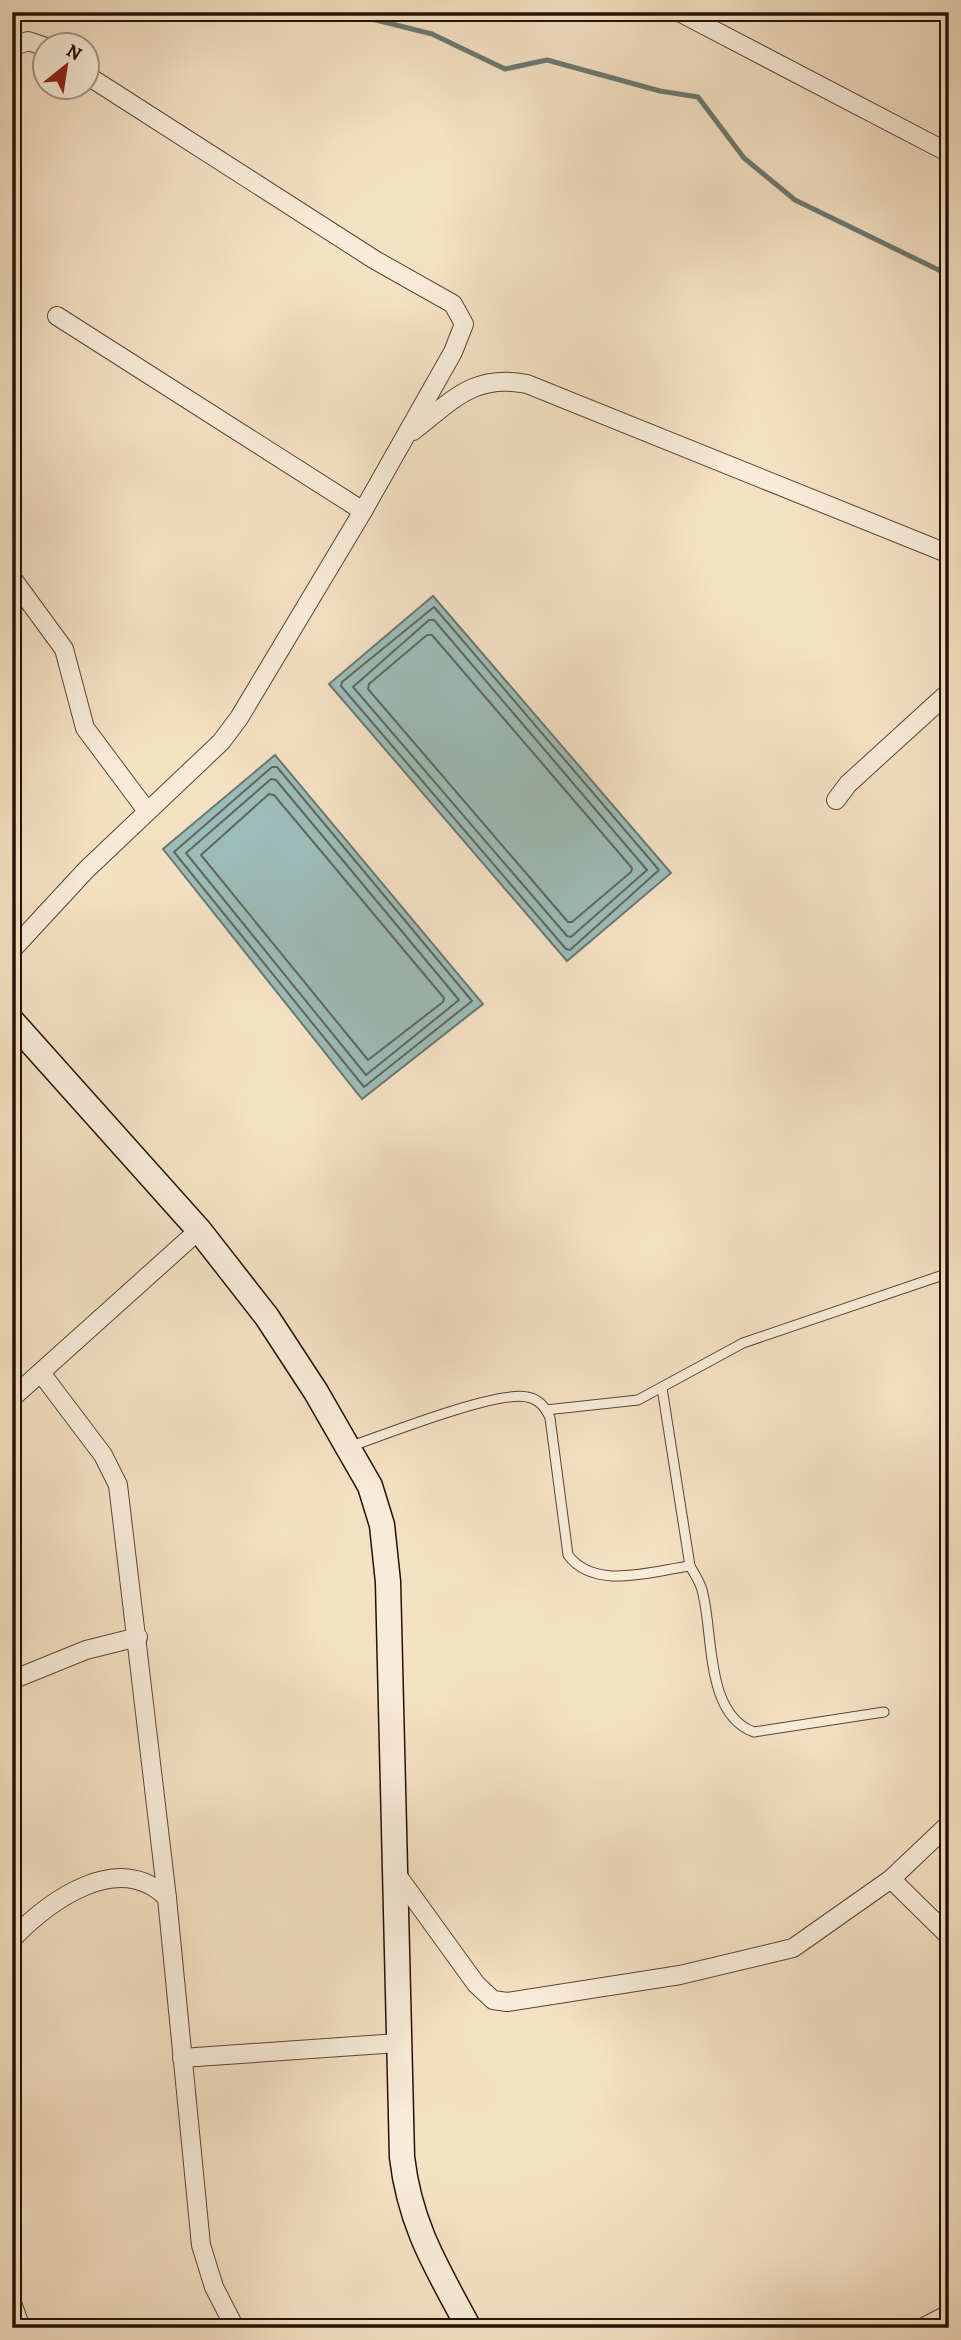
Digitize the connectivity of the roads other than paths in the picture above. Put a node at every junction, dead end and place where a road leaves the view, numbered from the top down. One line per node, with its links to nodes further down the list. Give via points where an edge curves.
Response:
1 (679, 12): 5 (street)
2 (12, 31): 3 (street)
3 (20, 44)
4 (102, 85): 7 (street, via 375,260 453,304 462,316 463,333)
5 (949, 153)
6 (57, 316): 8 (street)
7 (405, 438): 8 (street); 9 (street, via 472,387 503,379 527,384)
8 (363, 511): 13 (street, via 239,718 207,756)
9 (949, 554)
10 (12, 578): 13 (street, via 64,649 85,728)
11 (949, 692): 12 (street)
12 (836, 800)
13 (147, 811): 14 (street)
14 (12, 950)
15 (12, 1021): 16 (street)
16 (199, 1230): 18 (street); 22 (street, via 267,1318)
17 (949, 1273): 19 (lane, via 743,1343)
18 (41, 1373): 20 (street); 24 (street, via 103,1454 118,1485)
19 (662, 1388): 21 (lane, via 624,1404); 23 (lane)
20 (12, 1398)
21 (546, 1410): 22 (lane, via 527,1396 490,1400); 23 (lane, via 568,1555 576,1565 603,1576)
22 (349, 1447): 28 (street, via 378,1512 388,1582)
23 (690, 1566): 26 (lane, via 702,1590 718,1686 737,1723 754,1732)
24 (138, 1637): 25 (street, via 86,1650); 30 (street)
25 (12, 1680)
26 (884, 1712)
27 (949, 1824): 29 (street)
28 (395, 1872): 29 (street, via 477,1984 493,2000 507,2002 680,1975 778,1953 812,1937); 33 (street)
29 (891, 1879): 31 (street)
30 (167, 1898): 32 (street, via 156,1886 133,1879 84,1886 40,1910); 34 (street)
31 (949, 1936)
32 (12, 1939)
33 (398, 2043): 34 (street); 39 (street, via 405,2190 428,2253)
34 (182, 2058): 38 (street, via 201,2245 214,2287)
35 (12, 2303): 37 (street)
36 (944, 2320): 40 (street)
37 (21, 2328)
38 (235, 2328)
39 (469, 2328)
40 (922, 2328)

